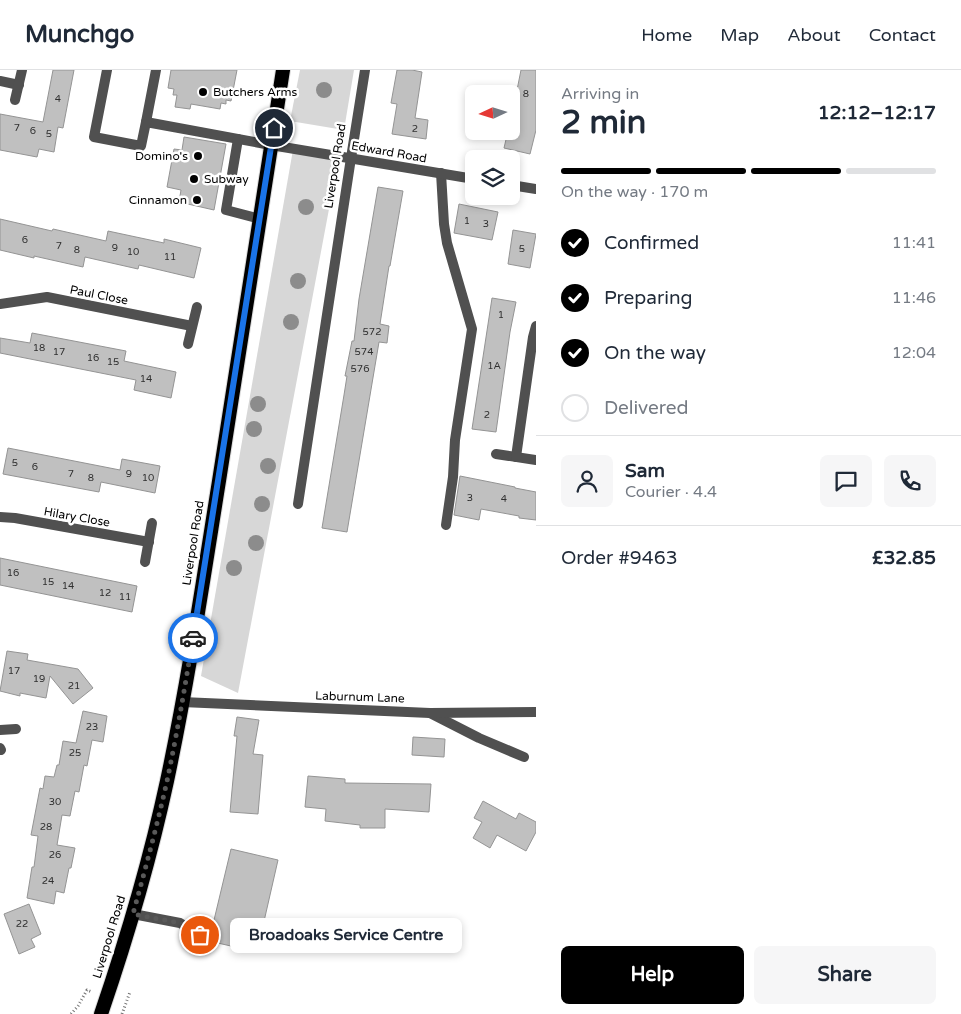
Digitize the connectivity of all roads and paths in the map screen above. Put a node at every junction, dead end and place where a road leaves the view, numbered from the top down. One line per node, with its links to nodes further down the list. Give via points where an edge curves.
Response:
1 (22, 70): 7 (street)
2 (107, 70): 9 (street, via 94,137 141,146)
3 (156, 70): 9 (street)
4 (283, 70): 11 (highway, Liverpool Road)
5 (365, 70): 12 (street, Liverpool Road)
6 (0, 81): 7 (street)
7 (19, 85): 8 (street)
8 (15, 100)
9 (146, 122): 10 (street, Edward Road)
10 (238, 139): 11 (street, Edward Road); 17 (street, via 226,210)
11 (271, 145): 12 (street, Edward Road); 17 (highway, Liverpool Road)
12 (350, 158): 13 (street, Edward Road); 26 (street, Liverpool Road)
13 (440, 173): 14 (street, Edward Road); 29 (street, via 447,242 472,329)
14 (465, 177)
15 (520, 186): 16 (street)
16 (536, 189)
17 (260, 219): 32 (highway, Liverpool Road)
18 (0, 304): 20 (street, Paul Close, via 47,297)
19 (197, 307): 20 (street)
20 (192, 326): 22 (street)
21 (536, 326): 24 (street)
22 (188, 344)
23 (496, 454): 24 (street)
24 (516, 457): 25 (street)
25 (536, 460)
26 (298, 504)
27 (0, 517): 30 (street, Hilary Close)
28 (152, 523): 30 (street)
29 (446, 524)
30 (149, 542): 31 (street)
31 (145, 562)
32 (182, 702): 34 (street, Laburnum Lane); 38 (highway, Liverpool Road, via 165,790)
33 (536, 712): 34 (street, Laburnum Lane)
34 (430, 713): 37 (street)
35 (16, 729): 36 (street)
36 (0, 730)
37 (524, 757)
38 (133, 914): 39 (street, via 180,923); 43 (highway, Liverpool Road)
39 (200, 935)
40 (87, 990): 42 (path)
41 (130, 992): 44 (path)
42 (71, 1014)
43 (101, 1014)
44 (122, 1014)

